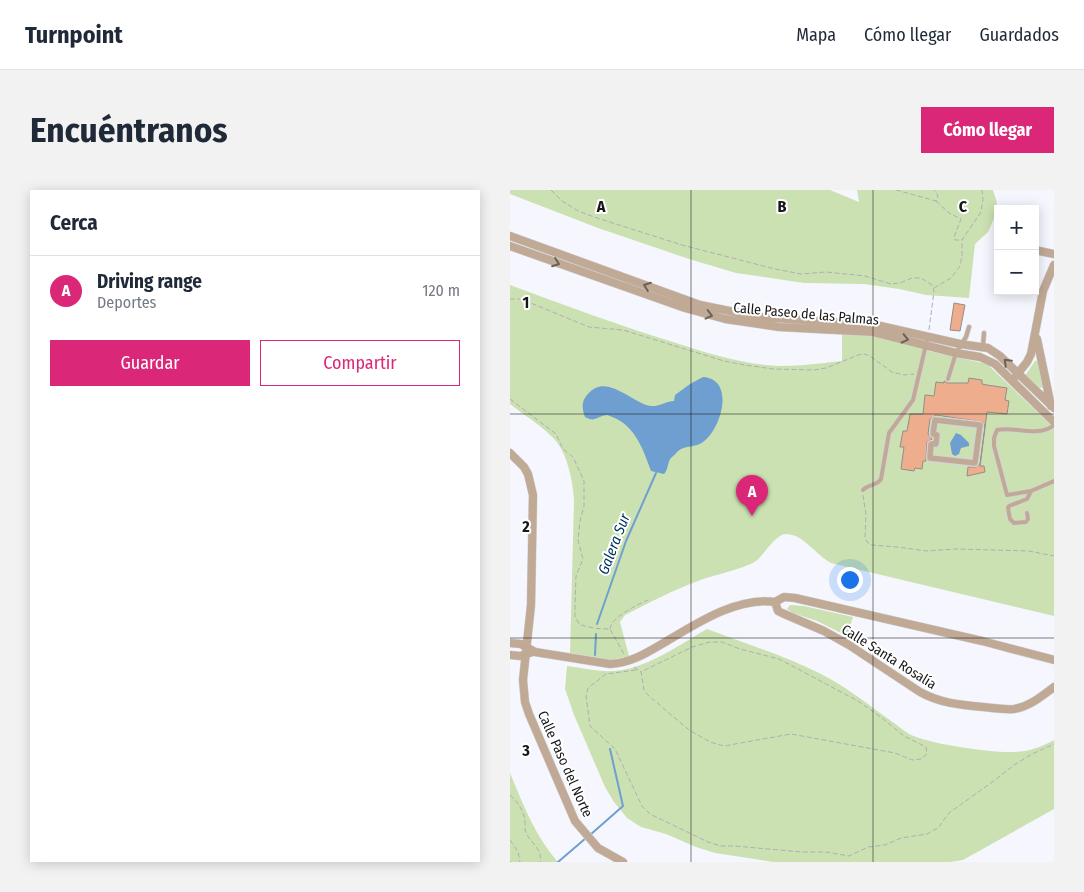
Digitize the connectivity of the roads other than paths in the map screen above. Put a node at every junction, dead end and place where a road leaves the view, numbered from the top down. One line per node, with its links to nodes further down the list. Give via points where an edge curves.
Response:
1 (510, 236): 9 (street, Calle Paseo de las Palmas, one-way to 1, via 863,323 794,321 708,306)
2 (510, 246): 10 (street, Calle Paseo de las Palmas, one-way to 10, via 725,319 779,327 873,332)
3 (1039, 251): 4 (street)
4 (1054, 254)
5 (1054, 266): 8 (street, via 1043,291)
6 (969, 328): 11 (lane)
7 (984, 333): 12 (lane)
8 (1036, 334): 14 (street, via 1031,354); 17 (street)
9 (928, 336): 10 (lane); 11 (street, Calle Paseo de las Palmas)
10 (926, 344): 13 (street, Calle Paseo de las Palmas); 22 (lane, via 911,403 889,433 881,480)
11 (960, 344): 12 (street, Calle Paseo de las Palmas); 13 (lane)
12 (982, 346): 14 (street, Calle Paseo de las Palmas, one-way to 12, via 996,352)
13 (956, 352): 15 (lane); 16 (street, Calle Paseo de las Palmas, via 986,358)
14 (1019, 374): 16 (street); 17 (street, Calle Paseo de las Palmas)
15 (948, 379)
16 (1012, 382): 18 (street, Calle Paseo de las Palmas)
17 (1052, 407)
18 (1054, 423): 23 (lane, via 1044,430 997,430 994,438 1006,494)
19 (510, 453): 27 (street, Calle Paso del Norte, via 528,474 533,495 531,605)
20 (975, 463): 20 (street, via 980,425 935,420 933,434 937,435 936,444 932,444 930,458)
21 (1054, 482): 23 (lane)
22 (863, 490)
23 (1030, 491): 24 (lane, via 1027,499 1008,508 1014,523 1026,522)
24 (1028, 513)
25 (775, 602): 27 (street, via 756,601 726,609 629,661 610,664); 29 (street, via 784,597 795,598); 30 (street, Calle Santa Rosalía, via 782,614 849,645 920,692 945,703 1014,709 1027,705)
26 (510, 643): 27 (street, via 521,644)
27 (526, 651): 28 (street, via 520,656); 31 (street, Calle Paso del Norte, via 525,702 570,812 580,829 598,848)
28 (510, 655)
29 (1054, 660)
30 (1054, 687)
31 (623, 862)

